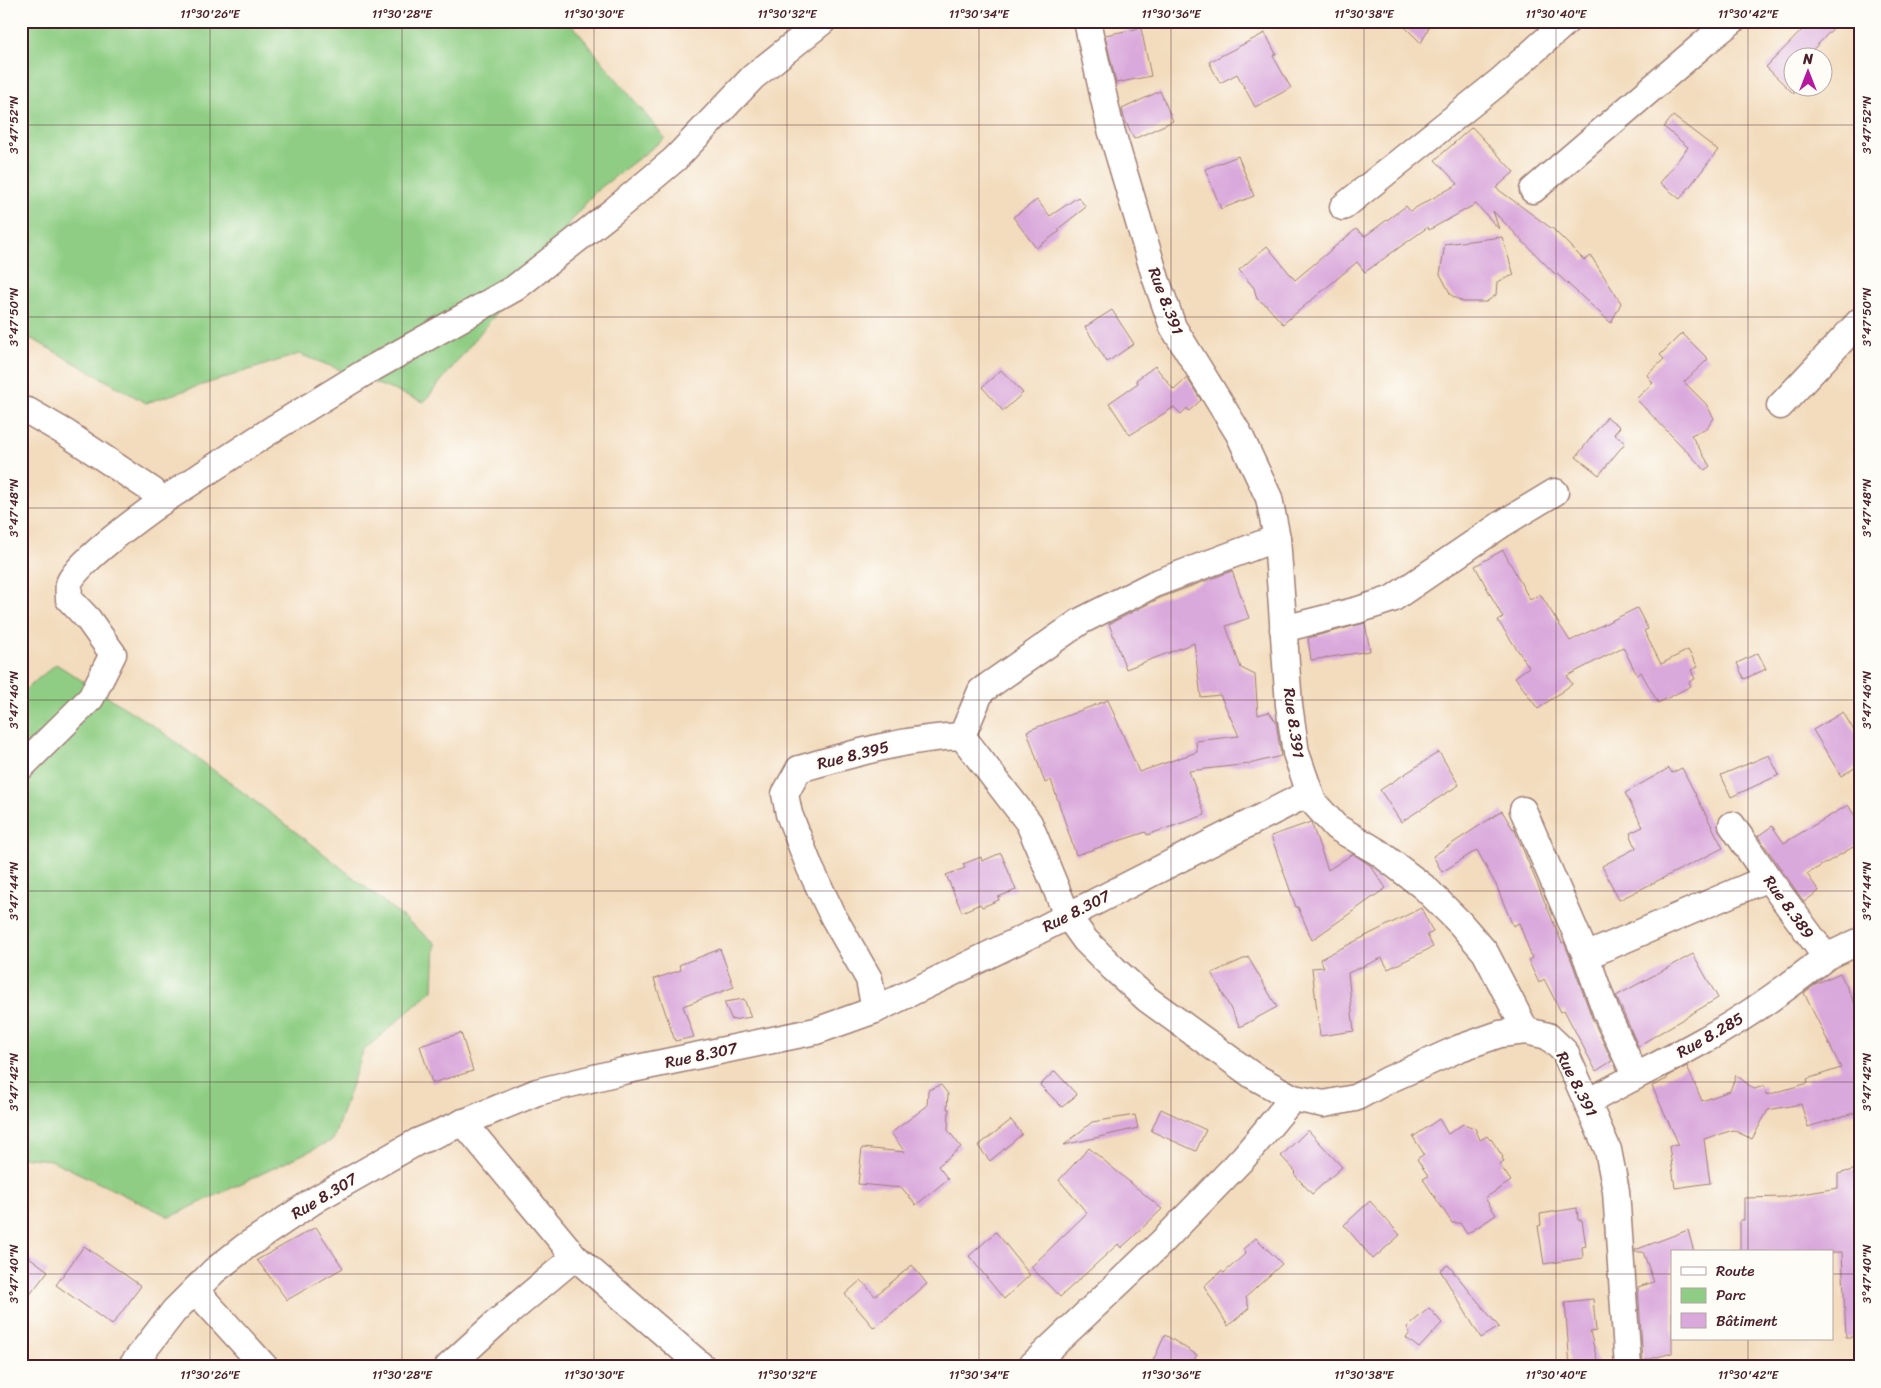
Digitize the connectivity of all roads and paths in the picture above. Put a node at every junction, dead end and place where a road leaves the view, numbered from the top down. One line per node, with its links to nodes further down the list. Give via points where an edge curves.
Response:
1 (824, 21): 11 (street, via 752,77 675,159 515,288 364,373)
2 (1087, 21): 12 (street, Rue 8.391, via 1110,126 1173,328 1254,463 1269,498)
3 (1567, 21): 6 (street, via 1500,81)
4 (1732, 21): 5 (street)
5 (1533, 190)
6 (1343, 207)
7 (1860, 321): 8 (street)
8 (1780, 406)
9 (28, 410): 11 (street, via 153,491)
10 (1555, 492): 13 (street, via 1392,599)
11 (161, 502): 15 (street, via 112,539 69,582 68,599 88,619 113,654 91,698)
12 (1277, 538): 13 (street, Rue 8.391); 14 (street, via 1154,584 1081,621 981,691)
13 (1284, 629): 16 (street, Rue 8.391, via 1296,753)
14 (962, 736): 20 (street, via 1029,823); 24 (street, Rue 8.395, via 931,737 799,769 785,794 788,814 810,868 869,979)
15 (21, 767)
16 (1309, 793): 20 (street, Rue 8.307); 25 (street, Rue 8.391, via 1336,827 1378,852 1425,888 1460,923 1485,952)
17 (1523, 810): 22 (street)
18 (1732, 825): 19 (street, Rue 8.389)
19 (1768, 878): 22 (street); 23 (street, Rue 8.389)
20 (1067, 915): 24 (street, Rue 8.307); 27 (street, via 1085,940 1148,999 1252,1074)
21 (1860, 942): 23 (street)
22 (1586, 956): 26 (street, via 1606,1012)
23 (1826, 957): 26 (street, Rue 8.285, via 1765,1003 1707,1039)
24 (875, 1010): 29 (street, Rue 8.307, via 816,1031 536,1092)
25 (1526, 1031): 27 (street, via 1500,1034 1460,1048 1355,1098 1324,1104); 28 (street, Rue 8.391, via 1548,1036 1565,1052)
26 (1635, 1075): 28 (street, Rue 8.285)
27 (1293, 1098): 36 (street, via 1244,1156 1161,1243)
28 (1588, 1102): 37 (street, Rue 8.391, via 1608,1150 1616,1191)
29 (463, 1122): 30 (street); 31 (street, Rue 8.307, via 417,1142 318,1198 246,1246)
30 (575, 1257): 34 (street); 35 (street)
31 (194, 1290): 32 (street, Rue 8.307); 33 (street)
32 (131, 1367)
33 (265, 1367)
34 (448, 1367)
35 (703, 1367)
36 (1030, 1367)
37 (1628, 1367)

